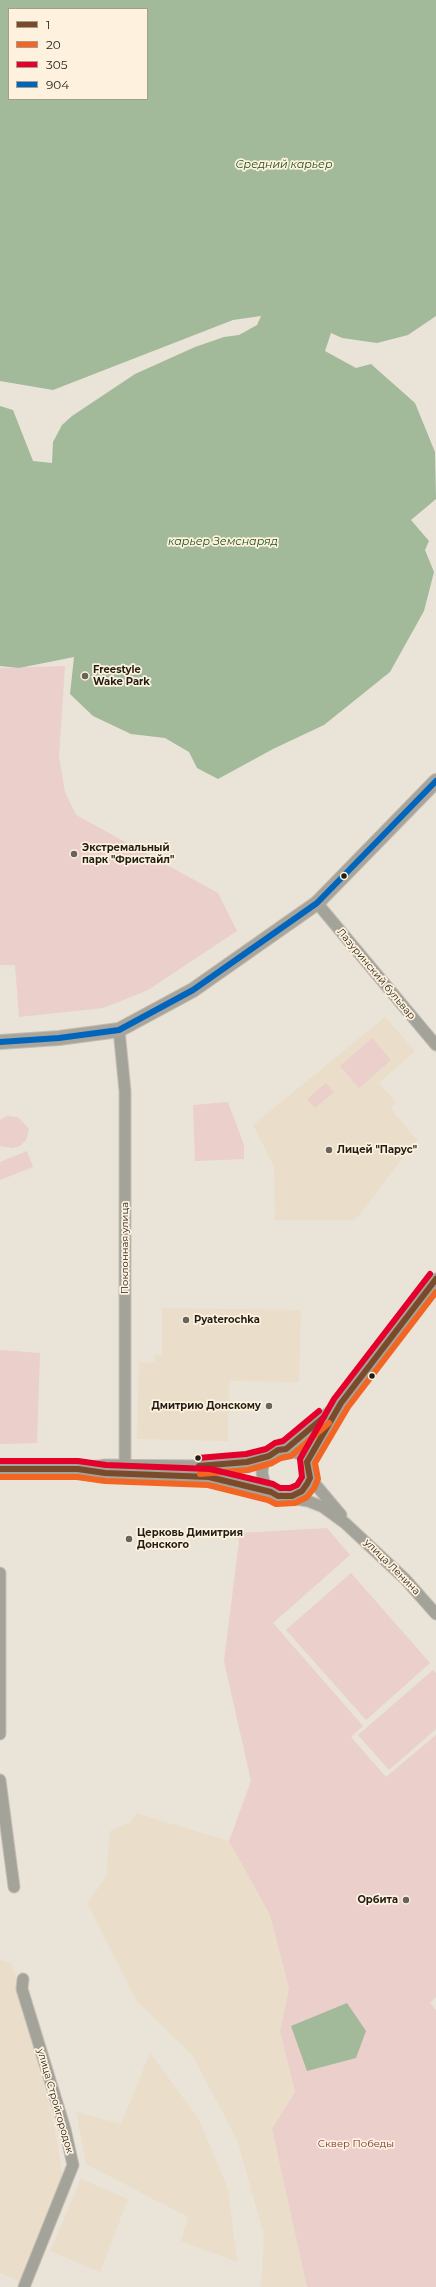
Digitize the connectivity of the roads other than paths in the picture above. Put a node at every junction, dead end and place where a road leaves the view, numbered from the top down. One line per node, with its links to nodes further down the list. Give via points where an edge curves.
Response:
1 (436, 781): 2 (main road)
2 (317, 903): 3 (main road, via 193,990); 5 (street, Лазуринский бульвар)
3 (119, 1030): 4 (main road); 11 (street, Поклонная улица, via 125,1091)
4 (0, 1042)
5 (436, 1046)
6 (436, 1279): 7 (street)
7 (341, 1403): 8 (street, улица Ленина); 10 (street)
8 (286, 1449): 9 (street, улица Ленина, via 278,1450); 10 (street, via 295,1451)
9 (269, 1456): 11 (street, улица Ленина, via 247,1462 209,1466); 15 (street, via 263,1465 262,1473 265,1485)
10 (307, 1462): 14 (street, улица Ленина)
11 (125, 1466): 13 (street, улица Ленина, via 105,1465)
12 (0, 1469): 13 (street, улица Ленина)
13 (78, 1469): 15 (street, улица Ленина, via 105,1473 209,1477)
14 (310, 1478): 16 (street, via 302,1491); 17 (street, улица Ленина)
15 (271, 1492): 16 (street, улица Ленина)
16 (284, 1497): 17 (street, улица Ленина, via 308,1501)
17 (345, 1522): 20 (street, улица Ленина, via 405,1579)
18 (0, 1573): 19 (street)
19 (0, 1599): 21 (street)
20 (436, 1614)
21 (0, 1734)
22 (0, 1780): 23 (street)
23 (14, 1887)
24 (23, 1979): 25 (street, улица Стройгородок, via 22,1989 65,2129 73,2165)
25 (24, 2287)

